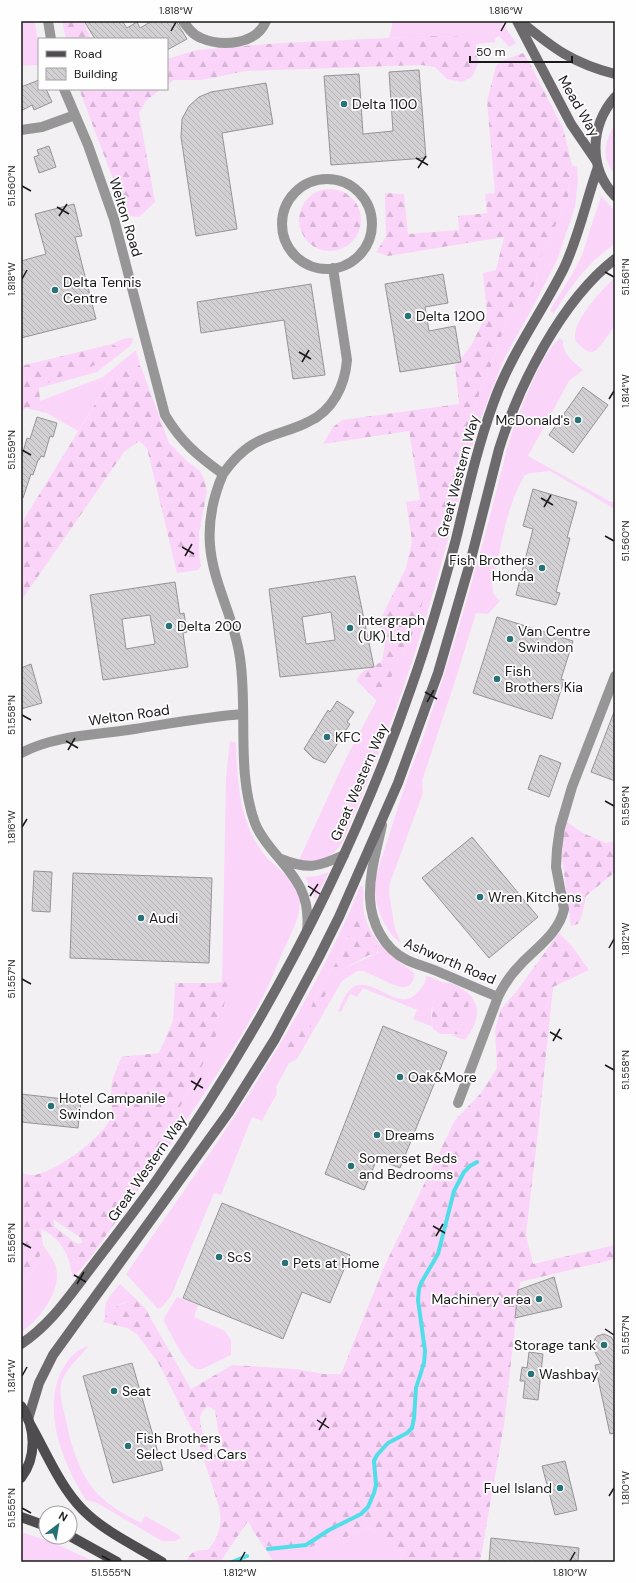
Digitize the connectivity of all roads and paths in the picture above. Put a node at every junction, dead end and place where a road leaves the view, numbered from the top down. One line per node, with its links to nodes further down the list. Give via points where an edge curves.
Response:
1 (48, 21): 5 (street)
2 (183, 21): 3 (street, via 200,38 216,43 228,43 255,35)
3 (266, 21)
4 (519, 21): 6 (main road, Mead Way, via 561,53); 11 (main road, Mead Way, via 571,124)
5 (51, 38)
6 (615, 74)
7 (64, 90): 9 (street, Welton Road)
8 (615, 97): 11 (main road, via 605,110 595,141)
9 (75, 115): 10 (street, via 42,128); 15 (street, Welton Road, via 114,219 165,415 183,441 199,457)
10 (21, 130)
11 (598, 165): 12 (main road, via 603,180); 20 (main road, Great Western Way, via 578,234 568,257 515,354 494,403 481,441 450,563 414,682 382,768)
12 (615, 196)
13 (615, 259): 19 (main road, via 588,284 569,308 539,355 514,406 499,449 450,635 416,735)
14 (334, 268): 14 (street, via 319,268 295,255 287,243 283,230 283,218 291,197 310,182 323,179 348,184 367,203 372,217 372,231 367,245 359,256 347,264); 15 (street, via 347,360 337,395 327,410 314,419 258,441 243,451)
15 (223, 474): 17 (street, via 210,517 210,545 218,582 238,646)
16 (615, 676): 23 (street, Ashworth Road, via 572,787 560,828 556,867 564,909 562,916 550,935 508,979)
17 (243, 714): 18 (street, Welton Road, via 65,739 42,744); 21 (street, via 246,781 255,824)
18 (21, 753)
19 (383, 818): 23 (street, Ashworth Road, via 371,877 370,898 372,912 382,938 390,949 408,961); 27 (main road, via 339,917 275,1039 221,1124 53,1355 38,1382)
20 (344, 856): 21 (street, via 308,867); 22 (main road, Great Western Way)
21 (281, 859): 22 (street, via 303,891 308,910)
22 (306, 935): 25 (main road, Great Western Way, via 262,1017 165,1168 55,1315)
23 (498, 997): 24 (street)
24 (458, 1103)
25 (21, 1344)
26 (21, 1406): 27 (main road)
27 (29, 1422): 28 (main road, via 31,1455); 33 (main road, via 63,1486 82,1509 93,1520)
28 (21, 1478)
29 (21, 1517): 30 (main road)
30 (38, 1523)
31 (78, 1541): 32 (main road)
32 (116, 1562)
33 (162, 1562)

